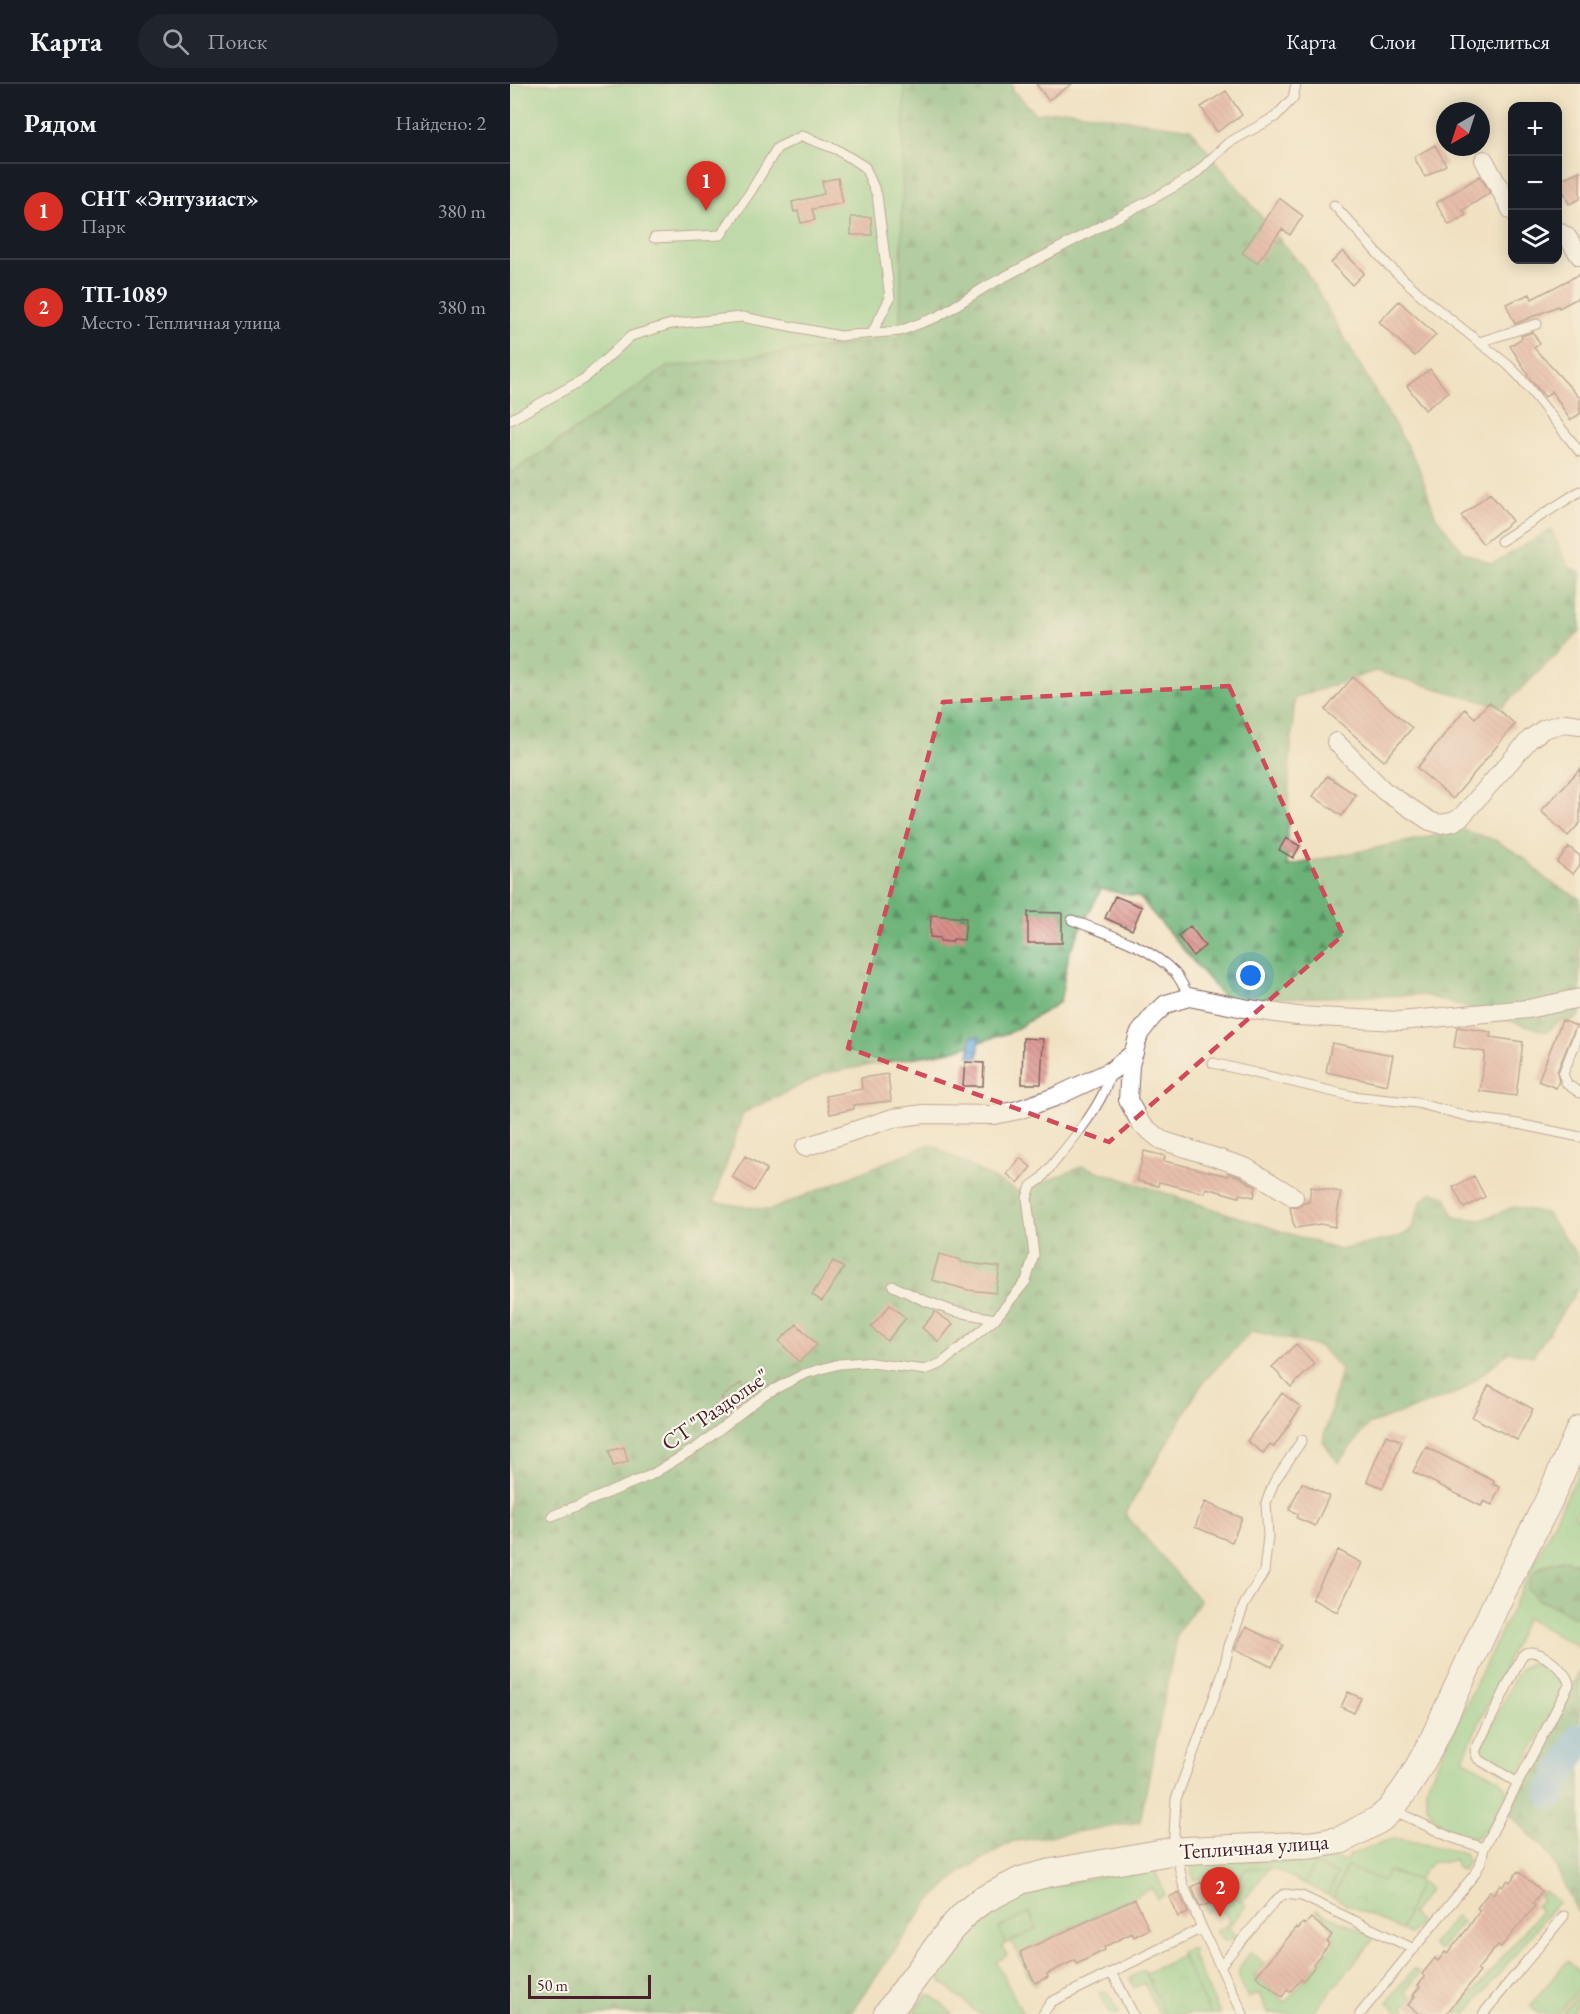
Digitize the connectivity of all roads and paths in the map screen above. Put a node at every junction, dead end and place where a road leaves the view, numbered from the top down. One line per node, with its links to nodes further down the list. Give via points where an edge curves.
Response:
1 (1296, 84): 9 (lane, via 1293,98 1275,117 1228,143 1193,176 987,286 939,316 900,331)
2 (1484, 160): 4 (street)
3 (1334, 205): 10 (lane, via 1388,265)
4 (1511, 210)
5 (1562, 234): 7 (street)
6 (654, 238): 9 (lane, via 721,235 777,148 802,136 836,149 865,167 877,195 890,298)
7 (1580, 256)
8 (1537, 324): 10 (lane)
9 (872, 333): 11 (lane, via 840,336 742,317 671,324 631,336 584,379)
10 (1479, 342): 12 (lane, via 1519,376)
11 (510, 420)
12 (1580, 452)
13 (1580, 491): 14 (lane)
14 (1501, 541)
15 (1580, 725): 16 (street, via 1565,723 1544,729 1530,739 1462,816 1440,824 1384,791)
16 (1336, 742)
17 (1072, 920): 18 (lane, via 1155,956 1176,975)
18 (1189, 997): 19 (street, via 1297,1016 1400,1021 1528,1009); 21 (street, via 1166,1004 1152,1017 1139,1034)
19 (1580, 998)
20 (1580, 1031): 24 (lane, via 1563,1074 1567,1084)
21 (1134, 1053): 23 (street); 27 (street, via 1128,1100 1141,1124 1161,1140 1245,1167)
22 (1213, 1063): 25 (lane, via 1352,1096 1417,1103 1474,1118)
23 (1111, 1071): 26 (street, via 1018,1110 994,1115 924,1114 894,1118); 29 (lane, СТ "Раздолье", via 1100,1101 1041,1179 1031,1186 1027,1198 1034,1255 1026,1281)
24 (1580, 1093)
25 (1580, 1137)
26 (805, 1147)
27 (1294, 1197)
28 (893, 1286): 29 (lane, via 953,1311)
29 (995, 1319): 32 (lane, СТ "Раздолье", via 942,1363 925,1370 864,1362 804,1374 765,1394 697,1447 651,1475)
30 (1580, 1428): 34 (street, Тепличная улица, via 1430,1747)
31 (1302, 1440): 36 (lane, via 1274,1482 1266,1503 1264,1572 1244,1605 1176,1799)
32 (552, 1516)
33 (1518, 1783): 33 (lane, via 1569,1685 1566,1673 1534,1652 1522,1656 1475,1750 1478,1759); 35 (lane)
34 (1391, 1809): 35 (lane, via 1450,1837); 36 (street, Тепличная улица, via 1341,1840 1312,1845)
35 (1484, 1848): 39 (lane, via 1474,1875)
36 (1173, 1851): 38 (lane); 42 (street, Тепличная улица, via 1022,1880 981,1901 950,1930)
37 (1564, 1916): 47 (lane)
38 (1202, 1928): 40 (lane); 41 (lane)
39 (1413, 1949): 40 (lane, via 1293,1893 1276,1900); 46 (lane)
40 (1220, 1966): 45 (lane)
41 (1112, 1972): 43 (lane, via 1052,2002); 44 (lane)
42 (887, 2014)
43 (1043, 2014)
44 (1133, 2014)
45 (1243, 2014)
46 (1360, 2014)
47 (1483, 2014)

